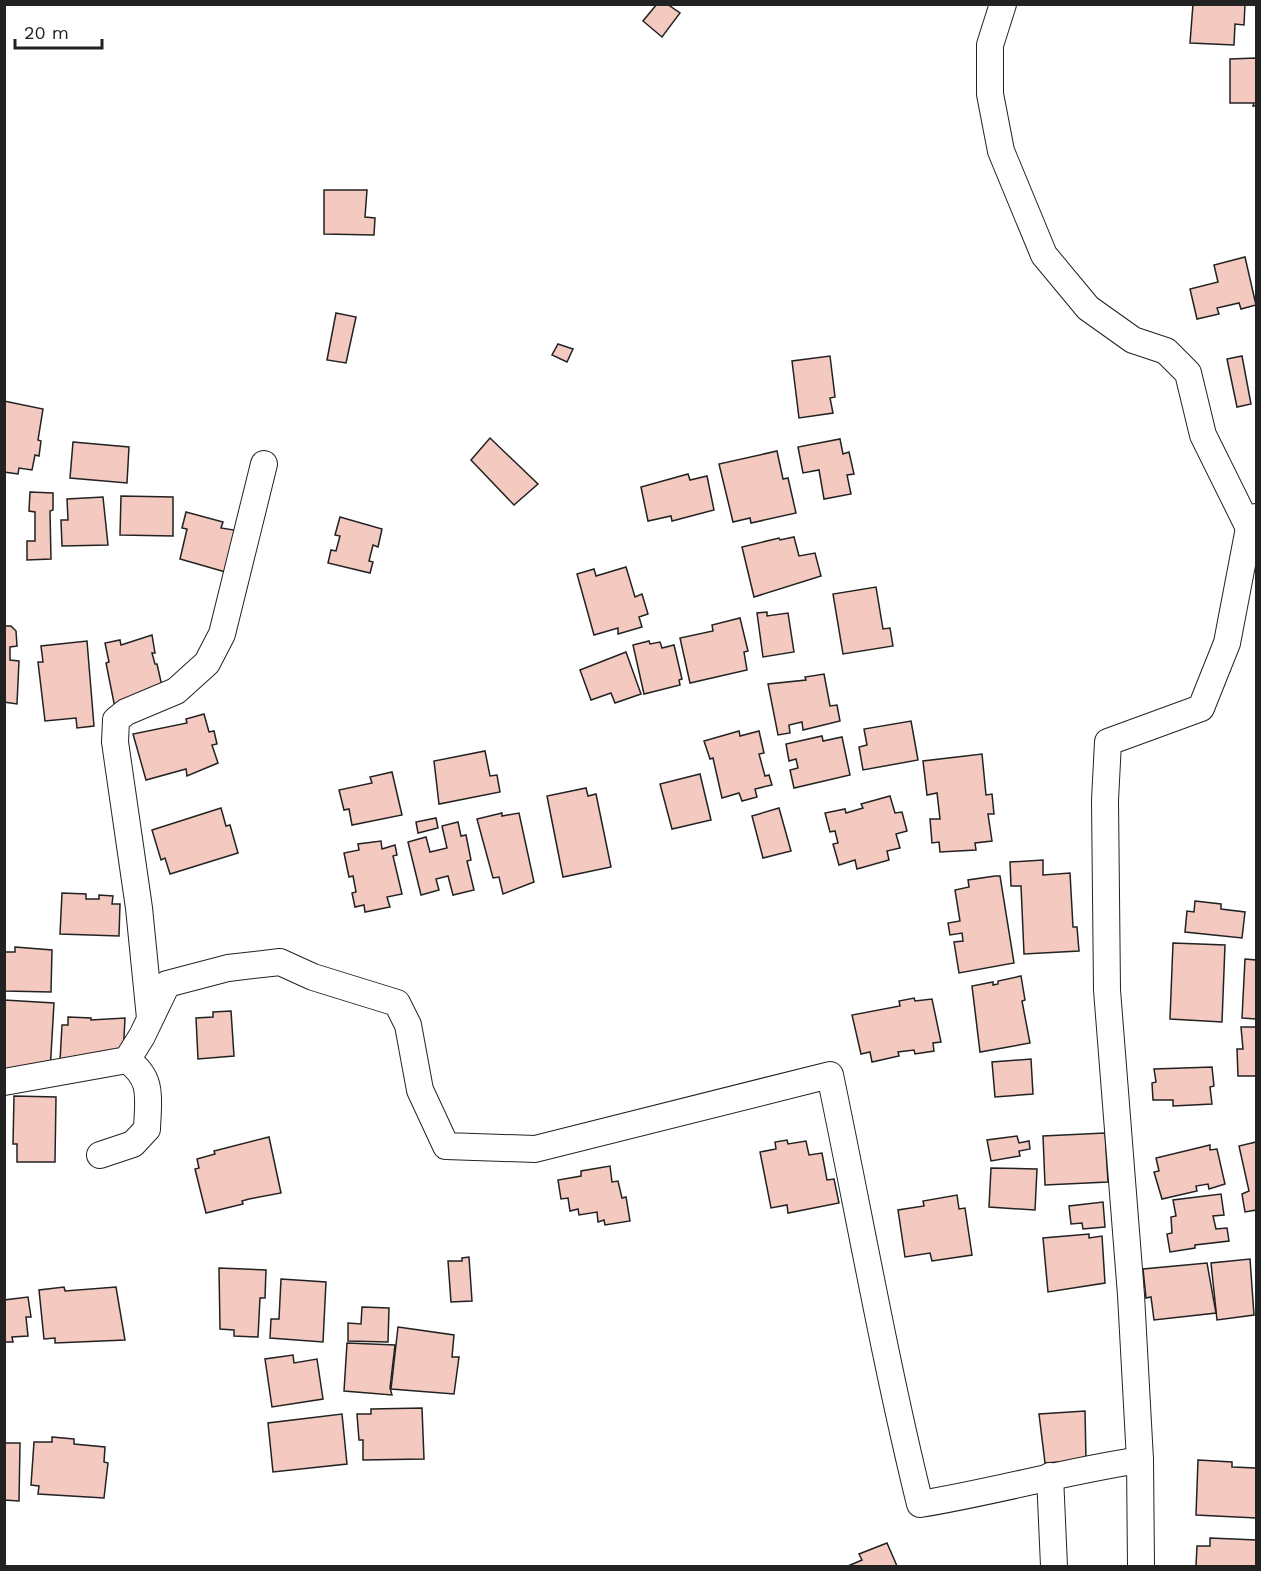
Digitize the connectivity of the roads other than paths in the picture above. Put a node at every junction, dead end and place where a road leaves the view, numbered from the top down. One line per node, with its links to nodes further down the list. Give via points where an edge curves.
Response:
1 (1003, 4): 3 (street, via 990,45 990,94 1001,151 1044,255 1088,308 1134,340 1166,351 1188,373 1203,435)
2 (264, 464): 4 (street, via 222,634 207,663 176,691 116,720 115,742)
3 (1253, 522): 8 (street, via 1227,643 1201,708 1108,742 1107,990)
4 (150, 1018): 5 (street); 9 (street, via 167,984 228,968 280,962 313,977 398,1003 408,1025 420,1090 446,1146 535,1149 830,1074 892,1390 920,1504)
5 (127, 1060): 6 (street); 7 (street, via 142,1070 148,1092 147,1129 133,1144)
6 (4, 1082)
7 (100, 1155)
8 (1140, 1460): 9 (street); 11 (street)
9 (1050, 1476): 10 (street)
10 (1054, 1566)
11 (1141, 1566)

